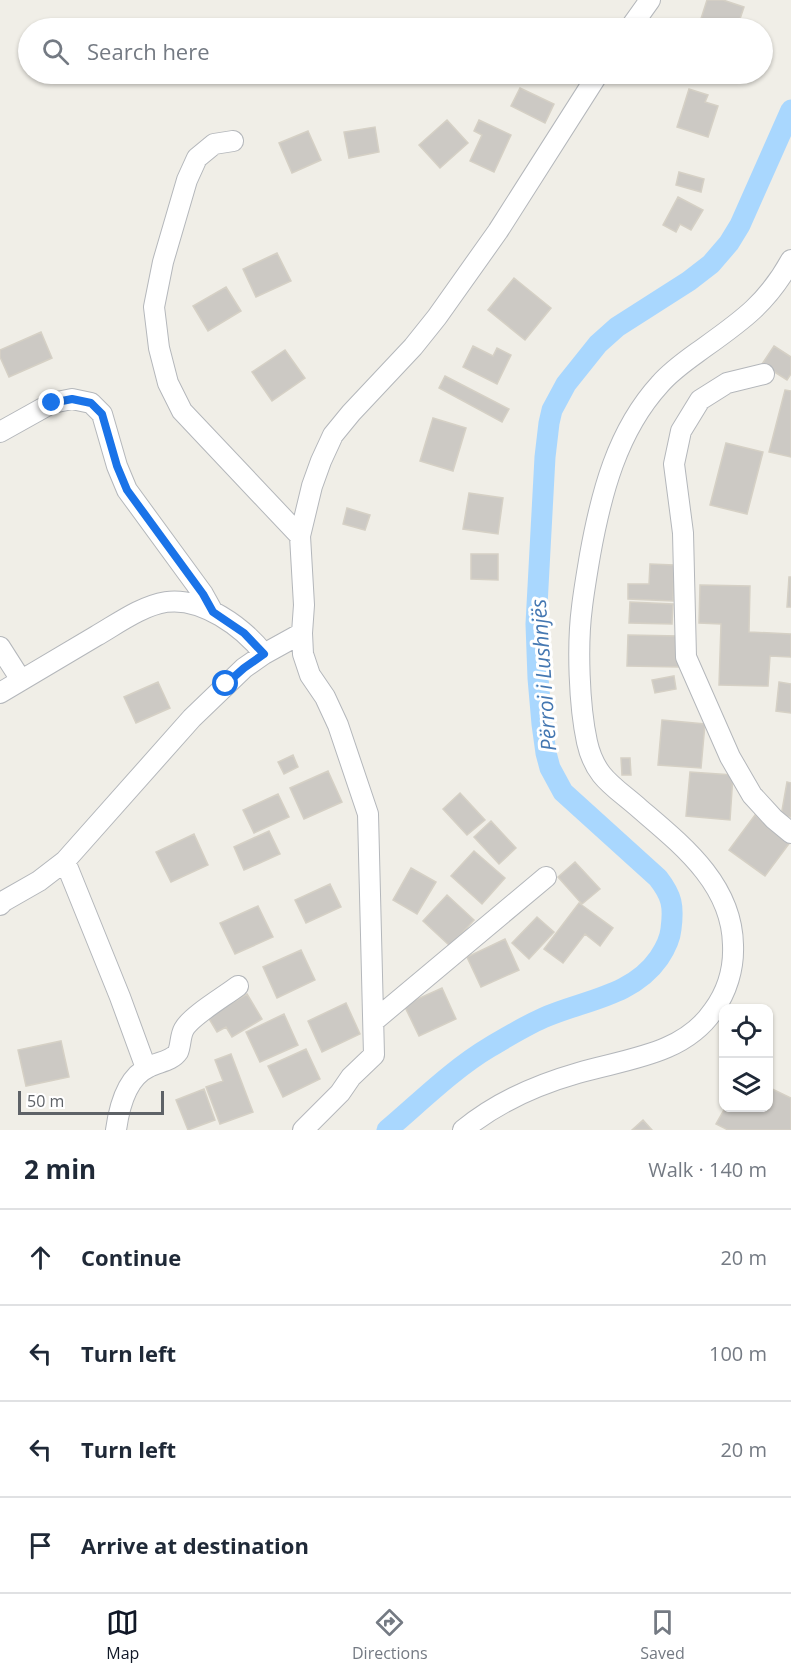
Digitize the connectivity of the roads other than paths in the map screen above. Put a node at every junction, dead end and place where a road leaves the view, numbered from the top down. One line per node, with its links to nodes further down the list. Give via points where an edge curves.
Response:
1 (650, 0): 2 (street)
2 (637, 18)
3 (592, 84): 8 (street, via 498,231 437,317 333,435 312,486)
4 (233, 141): 8 (street, via 214,144 197,158 188,180 154,306 159,348 168,383 182,411)
5 (791, 260): 24 (street, via 758,306 672,371 637,413 603,491 581,609 582,706 592,759 601,776 697,862 719,892 733,935 733,958 726,986 708,1018 672,1045 534,1088 501,1103)
6 (764, 374): 15 (street, via 727,383 700,400 681,431 674,464 683,533 686,657 730,757 752,795)
7 (0, 432): 9 (street, via 52,403 72,399 91,403 102,414 127,490)
8 (300, 536): 10 (street)
9 (213, 612): 12 (street, via 244,633); 13 (street, via 180,602 145,608)
10 (302, 633): 12 (street); 20 (street, via 310,675 338,725 368,814)
11 (0, 647): 13 (street)
12 (264, 654): 16 (street, via 192,718)
13 (21, 680): 14 (street)
14 (0, 693)
15 (791, 833)
16 (65, 861): 18 (street); 21 (street)
17 (546, 877): 20 (street)
18 (0, 905)
19 (238, 986): 21 (street, via 192,1019 184,1029 178,1052)
20 (374, 1021): 23 (street, via 374,1055)
21 (146, 1068): 22 (street, via 128,1086)
22 (116, 1130)
23 (303, 1130)
24 (463, 1130)

